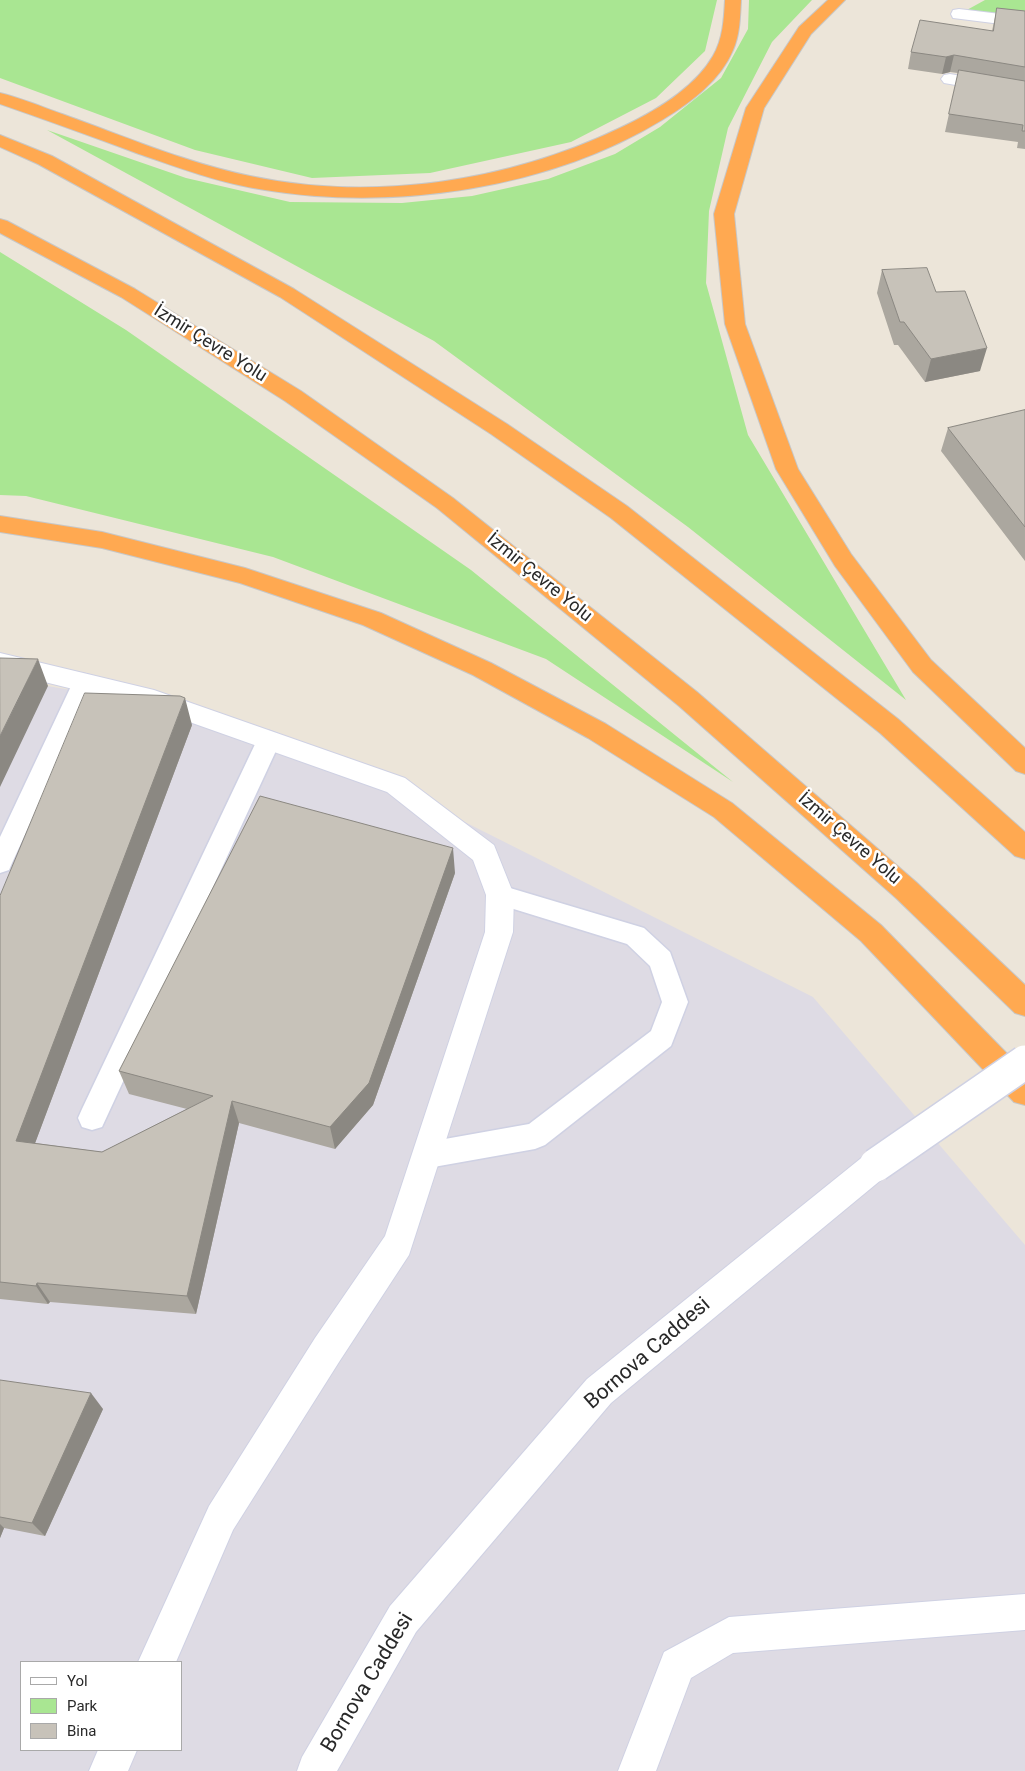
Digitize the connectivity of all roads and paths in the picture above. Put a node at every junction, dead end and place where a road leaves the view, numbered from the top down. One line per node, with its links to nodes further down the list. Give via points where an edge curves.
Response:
1 (733, 0): 7 (highway, via 732,26 722,55 700,84 668,110 620,136 553,164 474,182 407,190 336,192 266,185 214,174)
2 (837, 0): 14 (highway, via 805,31 755,108 724,214 734,324 787,469 843,560 922,666)
3 (959, 14): 4 (street)
4 (1025, 22)
5 (950, 79): 6 (street)
6 (1025, 92)
7 (0, 98)
8 (0, 140): 15 (highway, via 45,160 287,293 499,429 595,495 738,604 889,726)
9 (0, 225): 18 (highway, İzmir Çevre Yolu, via 128,293 294,396 446,503 688,698 906,890)
10 (0, 524): 20 (highway, via 102,540 245,576 372,619 482,670 597,731 723,810 871,933)
11 (0, 662): 12 (street)
12 (84, 682): 13 (street, via 154,699); 16 (lane)
13 (270, 740): 17 (street, via 396,785 484,852); 21 (lane)
14 (1025, 764)
15 (1025, 848)
16 (0, 863)
17 (500, 895): 22 (street, via 499,932); 22 (lane, via 636,936 661,960 675,1002 662,1038 535,1136)
18 (1025, 1004)
19 (1025, 1062): 27 (street, Bornova Caddesi, bridge, via 876,1165 599,1391 404,1620)
20 (1025, 1092)
21 (92, 1118)
22 (428, 1155): 24 (street, via 398,1244 221,1518)
23 (1025, 1612): 28 (street, via 729,1635 677,1665)
24 (157, 1661)
25 (118, 1751): 26 (street)
26 (108, 1771)
27 (316, 1771)
28 (637, 1771)

